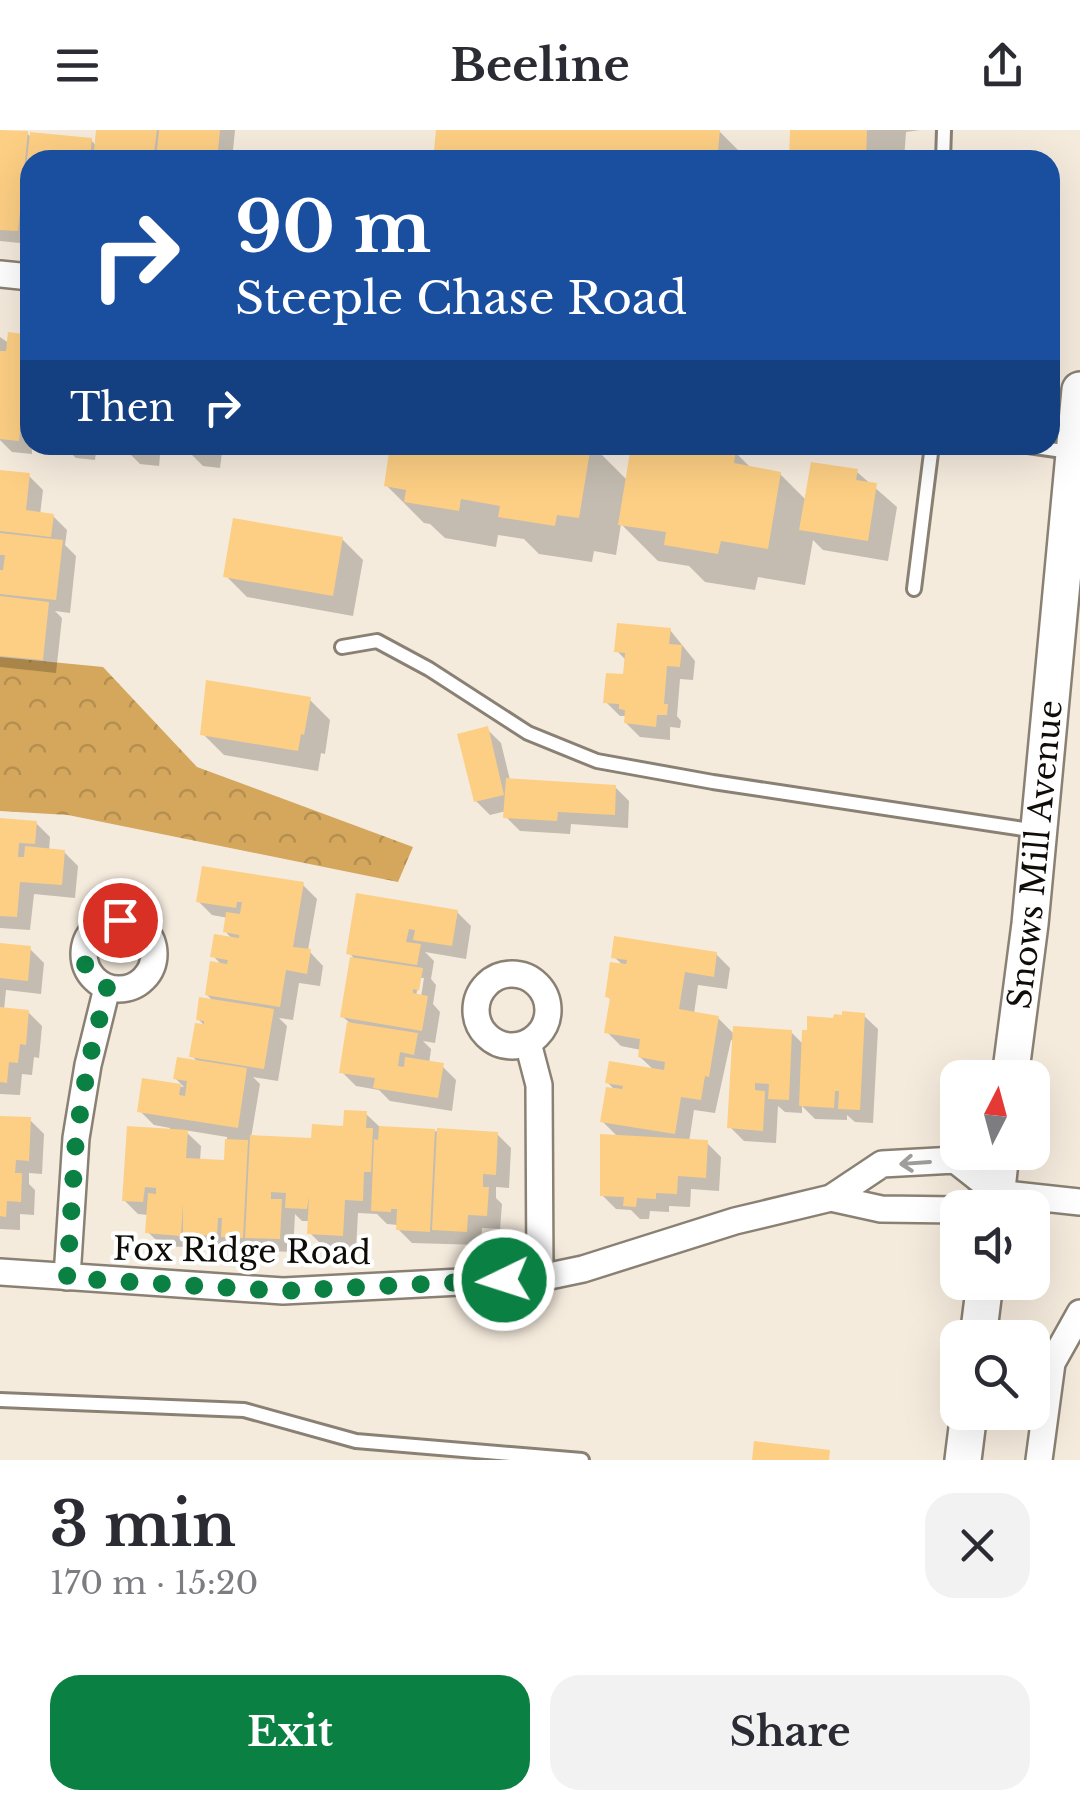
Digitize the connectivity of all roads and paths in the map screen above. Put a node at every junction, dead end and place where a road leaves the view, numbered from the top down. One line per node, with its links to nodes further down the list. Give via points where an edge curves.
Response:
1 (1080, 390): 3 (main road, Snows Mill Avenue)
2 (1060, 450): 3 (lane)
3 (1073, 452): 7 (main road, Snows Mill Avenue)
4 (931, 455): 5 (lane)
5 (914, 589)
6 (342, 648): 7 (lane, via 377,641 528,732 597,762)
7 (1039, 831): 10 (main road, Snows Mill Avenue)
8 (107, 988): 17 (street, via 76,1138)
9 (528, 1043): 18 (street, via 539,1085)
10 (1012, 1060)
11 (986, 1190): 12 (street, Fox Ridge Road, one-way to 12, via 954,1160 882,1164)
12 (831, 1198): 15 (street, Fox Ridge Road, via 881,1208); 18 (street, Fox Ridge Road)
13 (1050, 1201): 14 (street)
14 (1080, 1202)
15 (940, 1209)
16 (0, 1272): 17 (street, Fox Ridge Road)
17 (67, 1278): 18 (street, Fox Ridge Road, via 283,1291)
18 (540, 1278)
19 (1080, 1313): 24 (street, via 1052,1363)
20 (0, 1400): 22 (lane, via 244,1410 356,1442)
21 (967, 1430): 23 (main road)
22 (582, 1460)
23 (963, 1460)
24 (1038, 1460)

